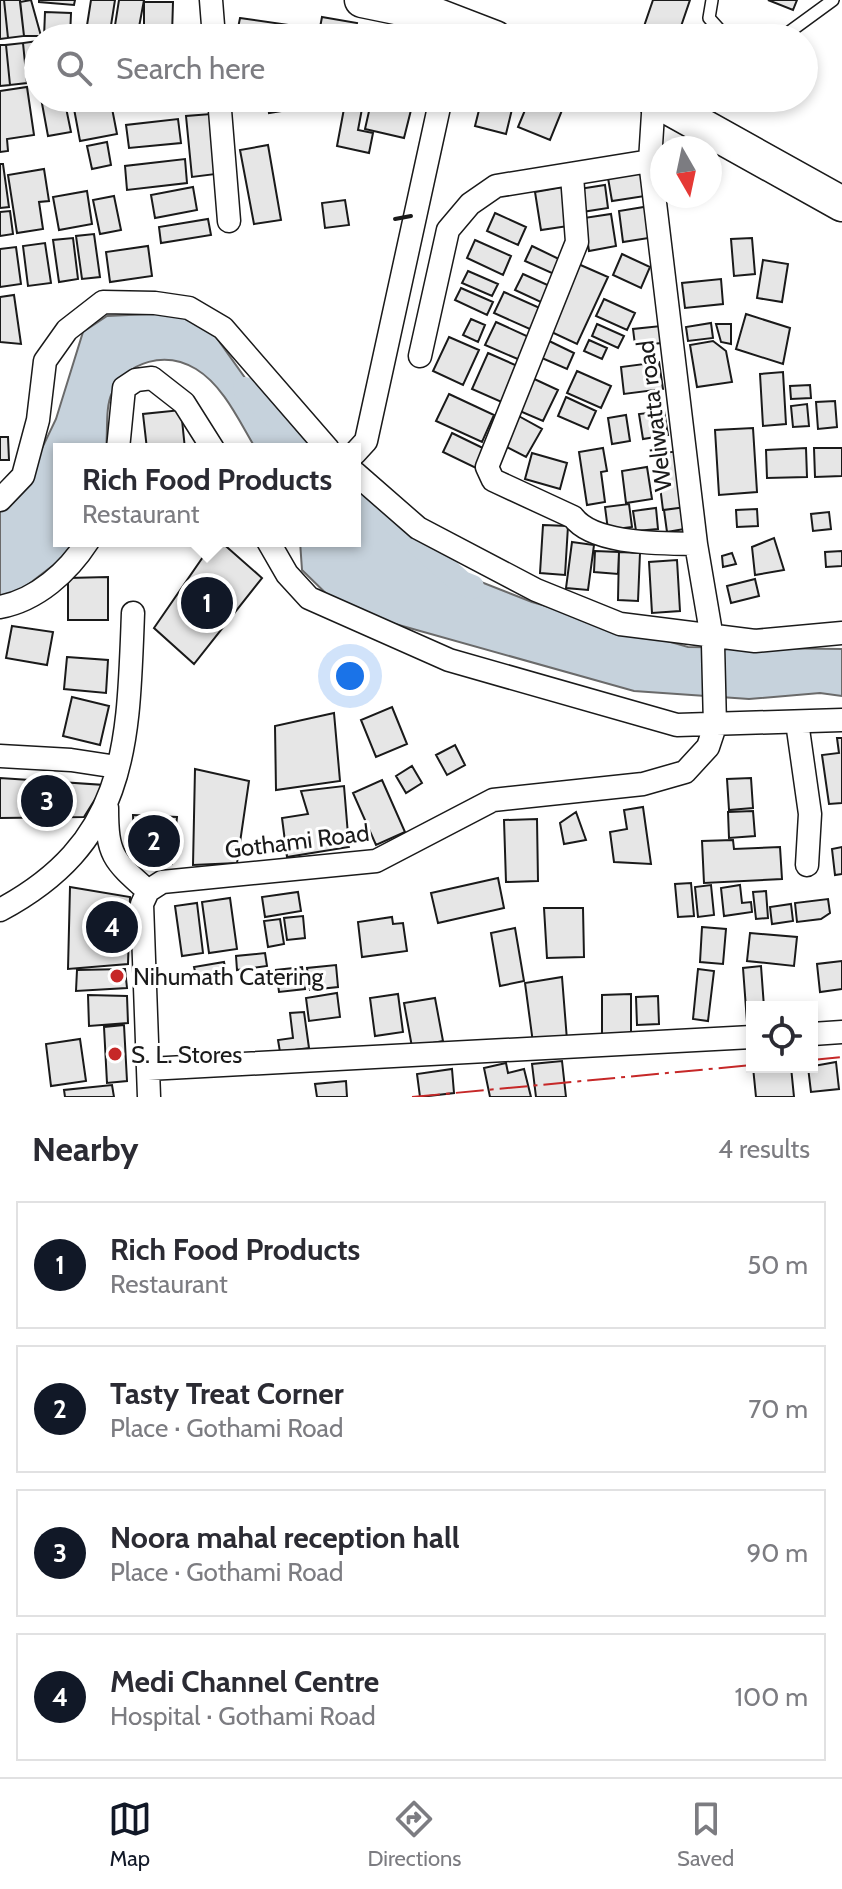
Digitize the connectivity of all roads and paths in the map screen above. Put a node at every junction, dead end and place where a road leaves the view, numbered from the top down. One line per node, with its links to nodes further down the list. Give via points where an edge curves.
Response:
1 (211, 0): 5 (street)
2 (362, 0): 6 (main road)
3 (712, 0): 7 (lane, via 709,18)
4 (833, 0): 8 (lane)
5 (213, 24)
6 (435, 24)
7 (714, 24)
8 (800, 24)
9 (220, 112): 18 (street)
10 (438, 112): 23 (street)
11 (652, 112): 13 (street, Weliwatta road)
12 (678, 112): 16 (main road)
13 (651, 136)
14 (650, 161): 15 (street)
15 (572, 176): 19 (street, via 496,186 470,204 448,230); 26 (street, via 577,242 487,467 493,480 573,517 582,529 635,541)
16 (842, 204)
17 (656, 208): 26 (street, Weliwatta road)
18 (229, 221)
19 (420, 356)
20 (119, 443): 21 (street, via 124,388 152,378 184,403)
21 (209, 443)
22 (323, 443): 25 (street, via 223,328 189,308 103,302 67,330 45,361 38,420 23,476)
23 (361, 446)
24 (361, 478): 32 (street, via 418,528 536,590 620,624)
25 (0, 500)
26 (696, 544): 32 (street, Weliwatta road)
27 (83, 547): 29 (street, via 57,578 32,596)
28 (271, 547): 33 (street, via 309,598 449,660 677,725)
29 (0, 607)
30 (133, 613): 37 (street, via 129,722)
31 (842, 633): 32 (street)
32 (713, 641): 33 (street, Weliwatta road)
33 (714, 720): 35 (street); 40 (street, Gothami Road, via 708,747 685,772 643,784 493,800 376,861 162,882)
34 (842, 720): 35 (street)
35 (797, 722): 39 (street, via 810,814)
36 (0, 756): 37 (street)
37 (117, 767): 38 (street)
38 (107, 803): 40 (street, via 107,845 122,869); 41 (street, via 83,846 38,890)
39 (807, 865)
40 (148, 891): 45 (street, via 142,904)
41 (0, 910)
42 (842, 1032): 43 (street)
43 (818, 1034)
44 (746, 1037): 45 (street)
45 (148, 1069): 46 (street)
46 (149, 1097)

